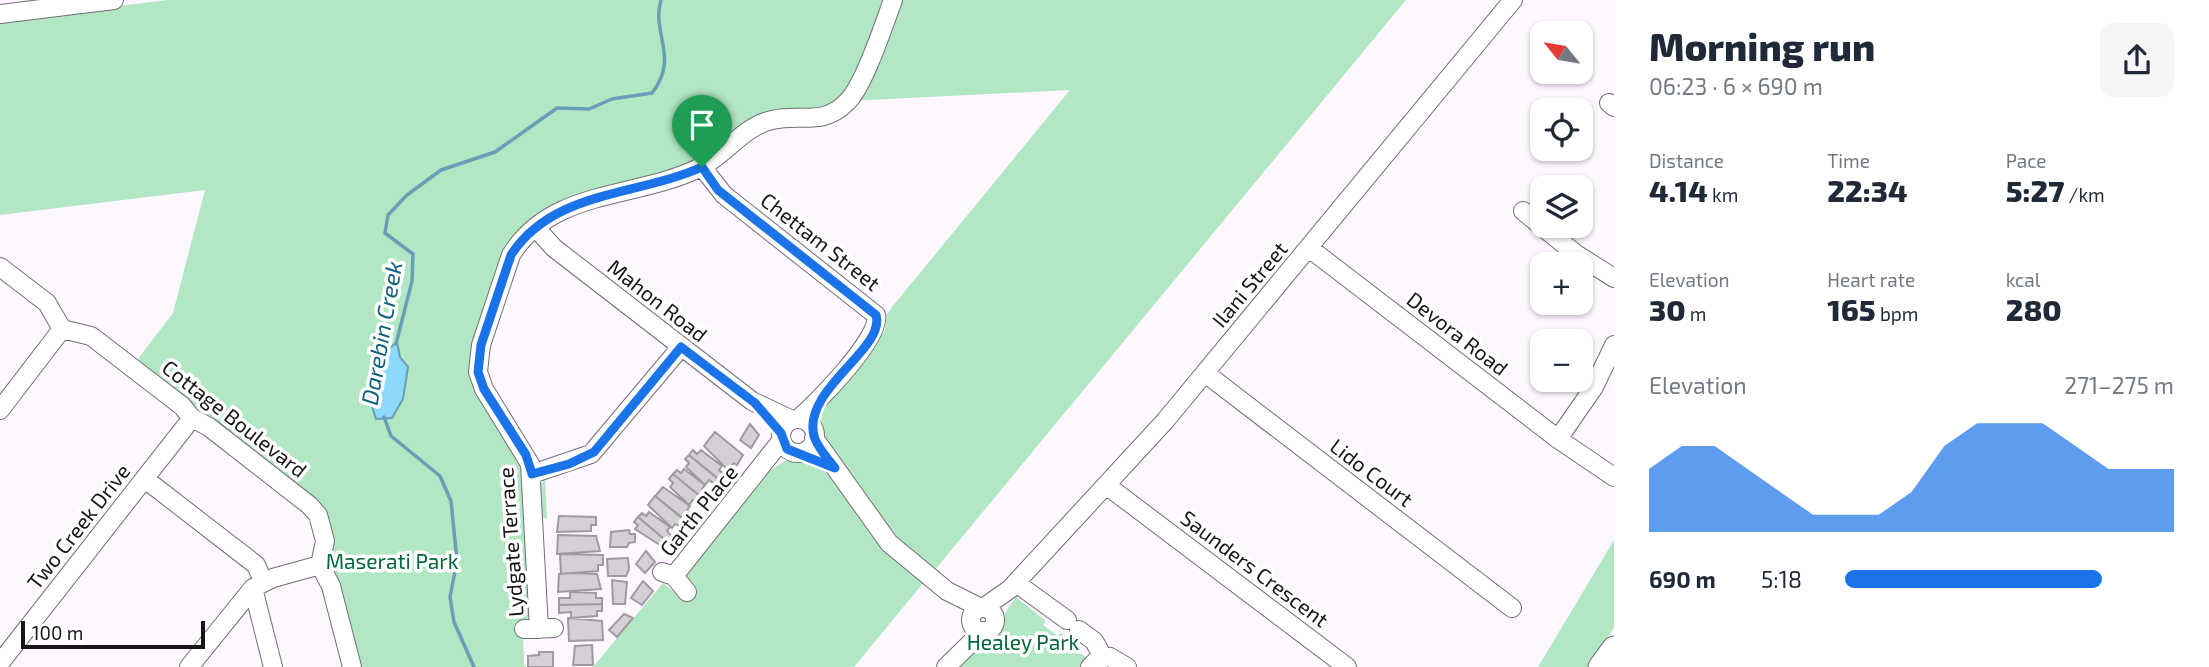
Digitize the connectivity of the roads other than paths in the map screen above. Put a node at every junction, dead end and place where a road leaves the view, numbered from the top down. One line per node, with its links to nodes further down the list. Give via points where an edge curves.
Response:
1 (114, 0): 4 (street)
2 (893, 0): 5 (street, Lydgate Terrace, via 849,101 825,118 771,120)
3 (1513, 0): 8 (street, Ilani Street)
4 (0, 14)
5 (702, 167): 7 (street, Lydgate Terrace, via 572,205); 17 (street, Chettam Street, via 718,190 876,315 874,332)
6 (1523, 211): 10 (street)
7 (537, 229): 13 (street, Mahon Road, via 554,248); 19 (street, Lydgate Terrace, via 511,255 477,364 481,384 526,455)
8 (1309, 248): 14 (street, Ilani Street); 18 (street, Devora Road)
9 (0, 267): 11 (street, via 47,303)
10 (1614, 278)
11 (62, 329): 15 (street); 16 (street, Cottage Boulevard, via 91,336)
12 (1614, 345): 18 (street, via 1594,387)
13 (681, 347): 17 (street, Mahon Road); 19 (street, via 594,452)
14 (1205, 373): 22 (street, Ilani Street); 27 (street, Lido Court)
15 (0, 410)
16 (192, 418): 21 (street, Two Creek Drive); 23 (street, Cottage Boulevard, via 314,509 325,541)
17 (796, 435): 26 (street, Garth Place, via 668,574); 28 (street, Mahon Road, via 835,468 889,543)
18 (1558, 439): 20 (street, Devora Road)
19 (532, 474): 29 (street, Lydgate Terrace)
20 (1614, 477)
21 (145, 479): 24 (street, via 256,565); 30 (street, Two Creek Drive)
22 (1110, 481): 25 (street, Ilani Street); 39 (street, Saunders Crescent)
23 (320, 565): 24 (street); 37 (street, Cottage Boulevard, via 331,586)
24 (258, 585): 35 (street); 36 (street)
25 (1013, 586): 28 (street, Ilani Street); 32 (street, via 1094,641)
26 (687, 592)
27 (1512, 608)
28 (981, 618): 34 (street, Ilani Street)
29 (539, 629)
30 (6, 642): 33 (street, Two Creek Drive)
31 (1614, 648): 40 (main road)
32 (1097, 662): 38 (street, via 1115,658)
33 (0, 663)
34 (949, 664)
35 (189, 667)
36 (273, 667)
37 (352, 667)
38 (1127, 667)
39 (1347, 667)
40 (1600, 667)

